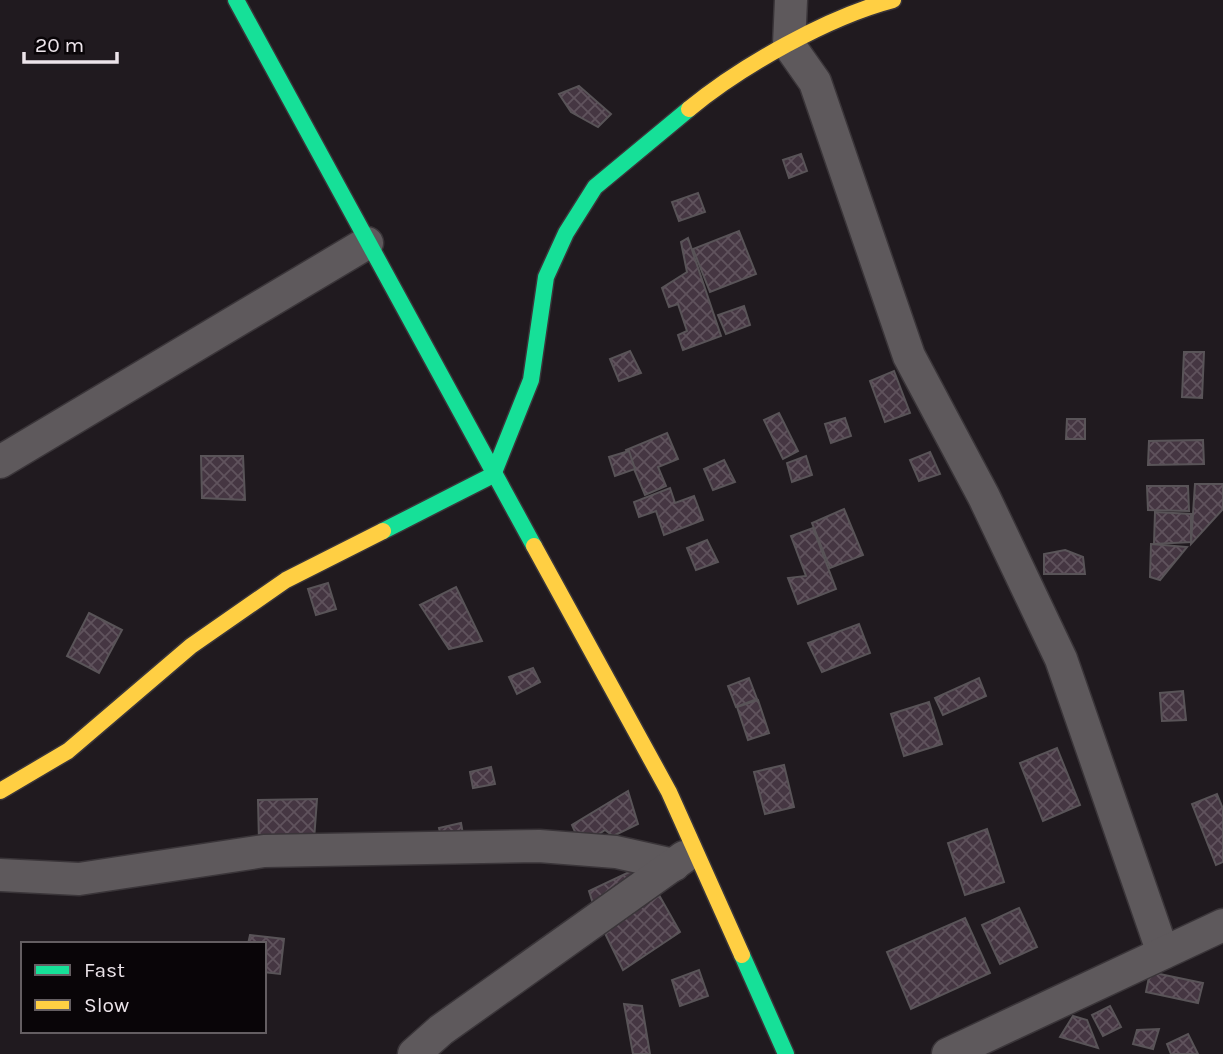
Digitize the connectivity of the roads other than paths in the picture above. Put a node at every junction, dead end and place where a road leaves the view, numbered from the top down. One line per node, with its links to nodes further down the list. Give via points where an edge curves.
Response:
1 (236, 0): 5 (street)
2 (791, 0): 4 (street)
3 (893, 0): 4 (street, via 870,6)
4 (789, 45): 7 (street, via 725,79 595,187 546,277 531,380); 12 (street, via 815,82 909,356 984,497 1061,659)
5 (367, 243): 6 (street); 7 (street)
6 (0, 462)
7 (494, 475): 8 (street, via 286,580 191,646 68,751); 9 (street, via 669,792)
8 (0, 791)
9 (684, 858): 10 (street, via 539,846 264,851 79,879); 13 (street, via 441,1030); 14 (street)
10 (0, 875)
11 (1223, 925): 12 (street)
12 (1163, 953): 15 (street)
13 (414, 1054)
14 (786, 1054)
15 (948, 1054)

